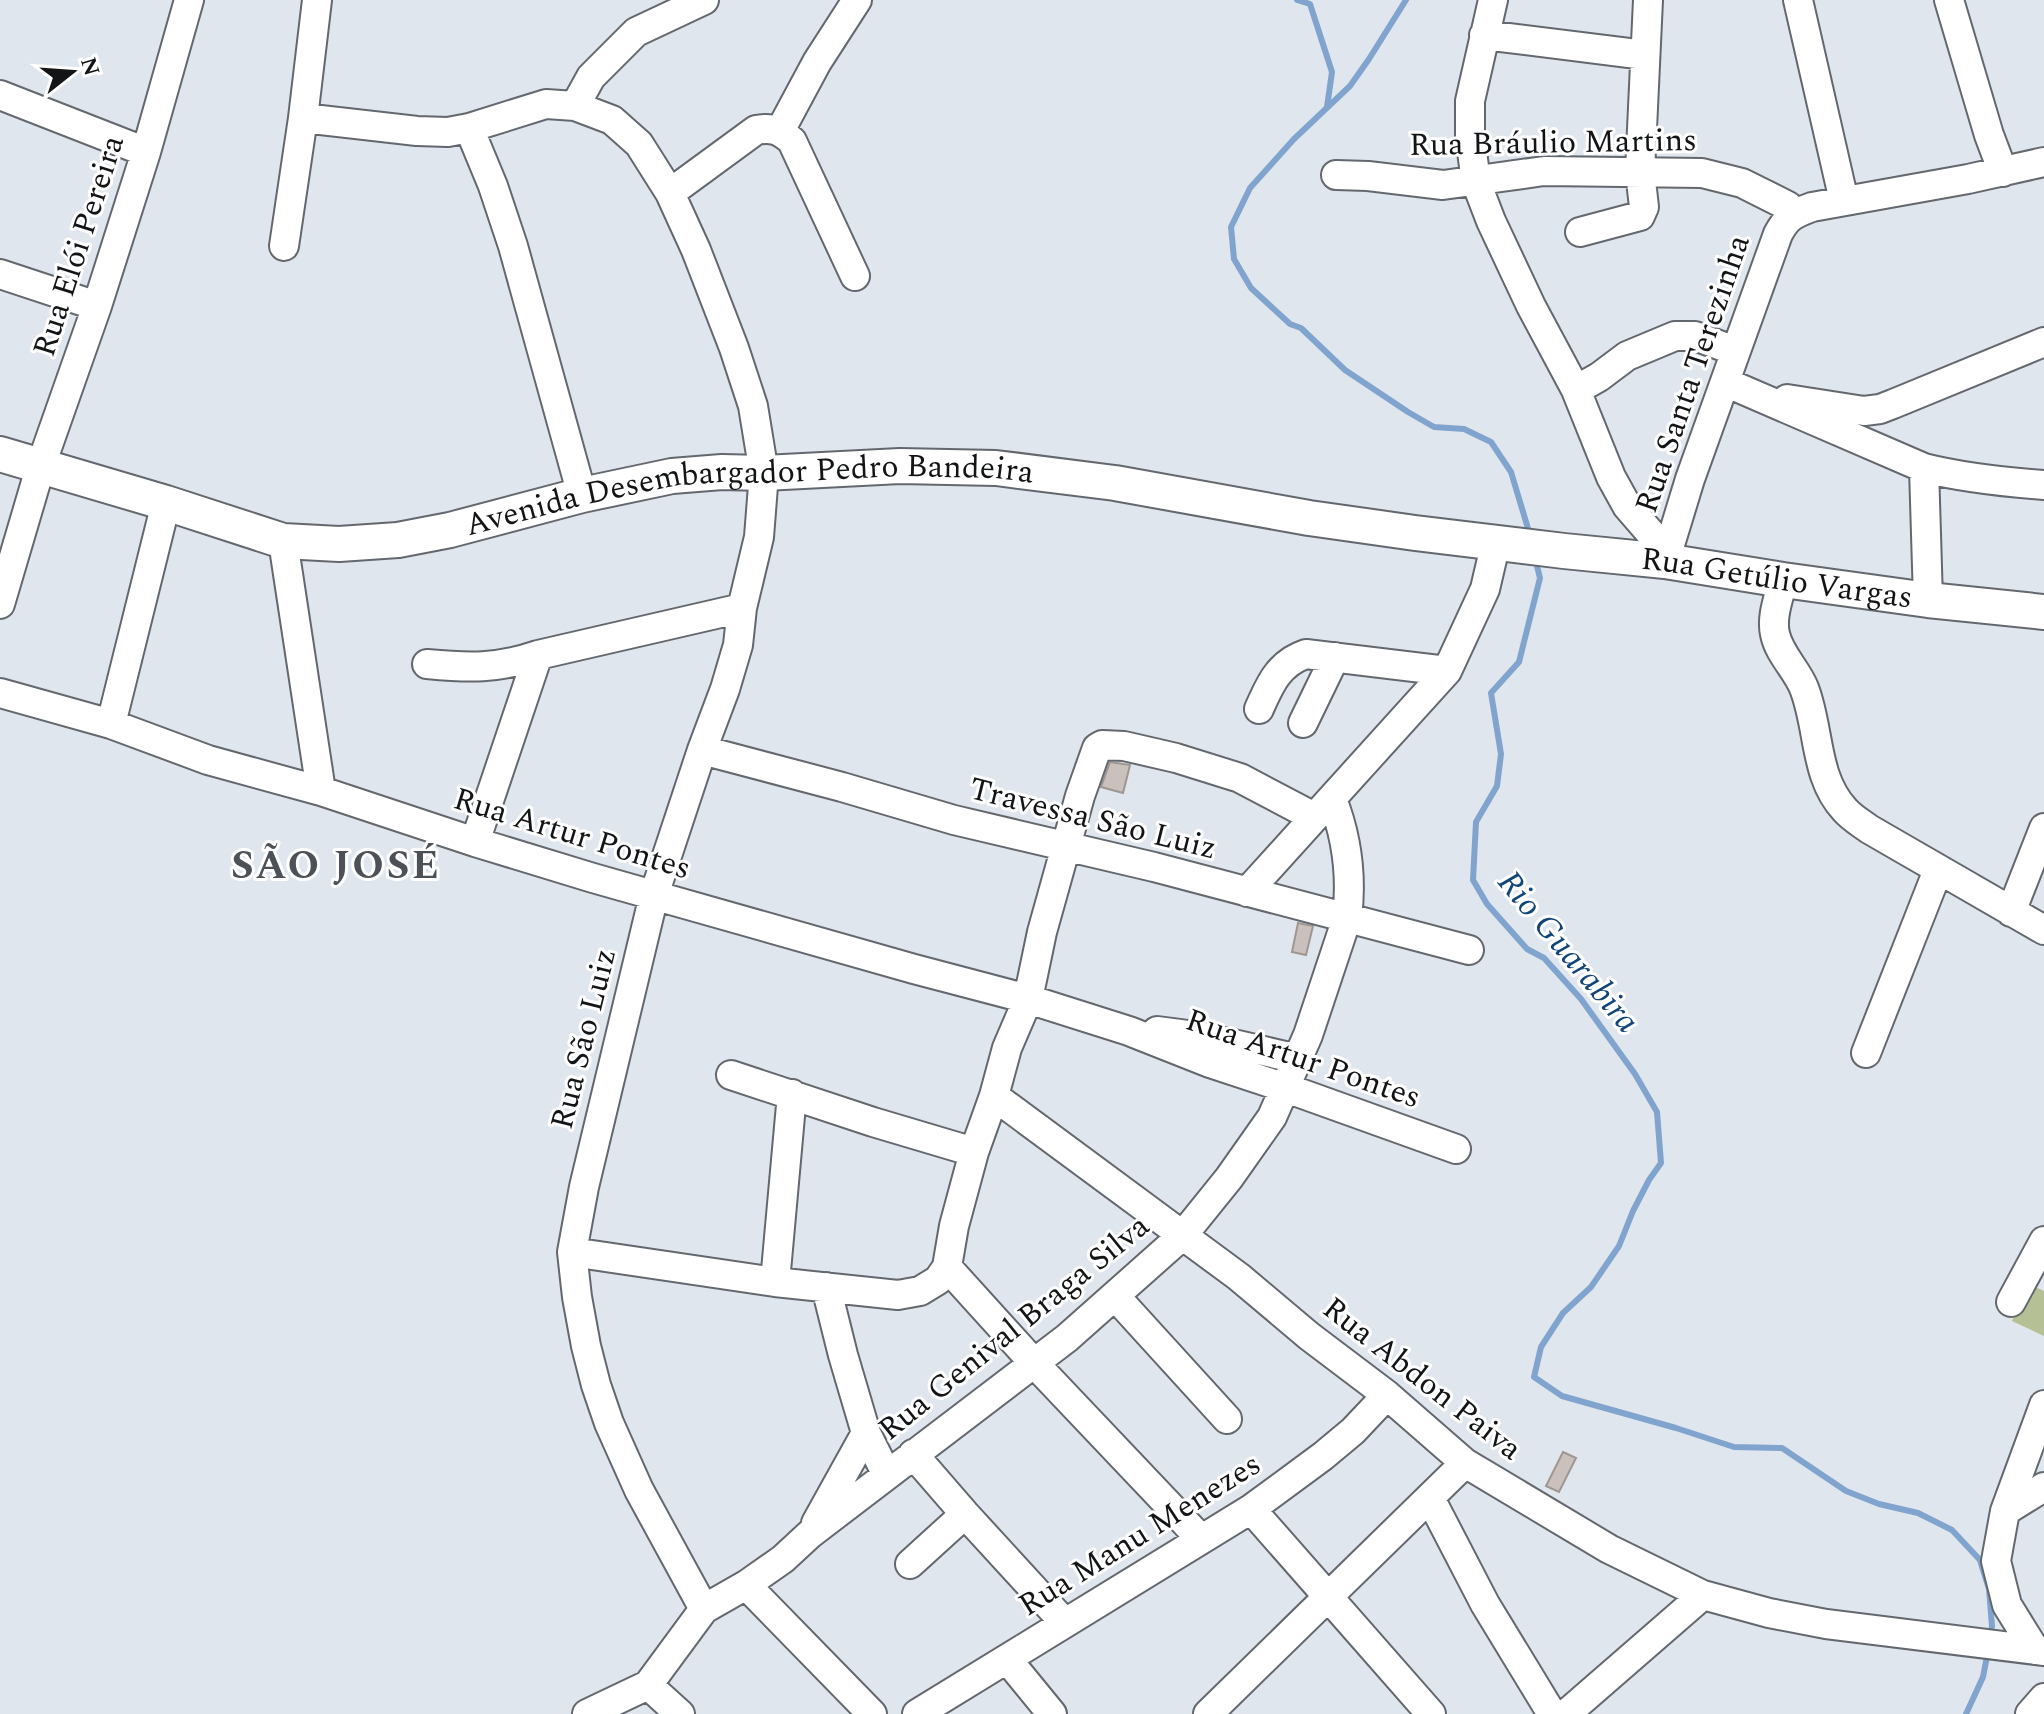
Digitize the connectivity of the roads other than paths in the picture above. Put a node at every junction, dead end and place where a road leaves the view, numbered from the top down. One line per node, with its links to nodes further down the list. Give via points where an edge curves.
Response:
1 (189, 0): 16 (street, Rua Elói Pereira)
2 (317, 0): 13 (street)
3 (704, 0): 12 (street, via 636,32 591,77)
4 (857, 0): 15 (street)
5 (1493, 0): 9 (street)
6 (1648, 0): 10 (street)
7 (1798, 0): 23 (street)
8 (1949, 0): 19 (street)
9 (1484, 35): 10 (street); 21 (street, via 1470,101)
10 (1645, 55): 18 (street)
11 (0, 95): 16 (street)
12 (575, 106): 14 (street, via 546,104); 22 (street, Rua São Luiz, via 612,120 639,144)
13 (303, 118): 14 (street, via 417,131); 26 (street)
14 (469, 128): 40 (street, via 513,246)
15 (780, 131): 22 (street, via 756,130); 28 (street, via 792,141)
16 (146, 152): 29 (street, Rua Elói Pereira)
17 (2044, 162): 19 (street)
18 (1640, 172): 21 (street, Rua Bráulio Martins, via 1544,171); 24 (street, Rua Bráulio Martins, via 1702,173 1742,183); 25 (street, via 1640,216)
19 (2003, 172): 23 (street)
20 (1336, 175): 21 (street, Rua Bráulio Martins, via 1443,185)
21 (1476, 182): 33 (street)
22 (670, 193): 38 (street, Rua São Luiz, via 734,348 753,406)
23 (1844, 201): 24 (street)
24 (1794, 213): 31 (street, Rua Santa Terezinha, via 1778,234)
25 (1580, 232)
26 (284, 246)
27 (0, 274): 29 (street)
28 (855, 276)
29 (97, 306): 36 (street, Rua Elói Pereira)
30 (2044, 342): 34 (street, via 1871,411 1794,398)
31 (1735, 351): 32 (street, Rua Santa Terezinha); 33 (street, via 1695,336 1675,336 1627,356)
32 (1725, 382): 34 (street); 44 (street, Rua Santa Terezinha)
33 (1576, 390): 44 (street, via 1611,477)
34 (1766, 399): 37 (street)
35 (0, 454): 36 (main road, Avenida Desembargador Pedro Bandeira)
36 (41, 465): 41 (main road, Avenida Desembargador Pedro Bandeira); 47 (street, Rua Elói Pereira)
37 (1924, 468): 39 (street); 46 (street)
38 (764, 473): 40 (main road, Avenida Desembargador Pedro Bandeira, via 672,476); 43 (main road, Avenida Desembargador Pedro Bandeira, via 900,466 996,468); 48 (street, Rua São Luiz, via 759,537)
39 (2044, 485)
40 (582, 495): 42 (main road, Avenida Desembargador Pedro Bandeira, via 398,540)
41 (166, 503): 42 (main road, Avenida Desembargador Pedro Bandeira); 57 (street)
42 (283, 541): 59 (street)
43 (1503, 543): 44 (main road, Rua Getúlio Vargas); 53 (street)
44 (1665, 561): 45 (main road, Rua Getúlio Vargas)
45 (1783, 580): 46 (main road, Rua Getúlio Vargas); 64 (street, via 1775,635 1804,685 1819,757 1834,797 1869,829)
46 (1928, 600): 49 (main road, Rua Getúlio Vargas)
47 (0, 604)
48 (742, 608): 50 (street); 58 (street, Rua São Luiz, via 738,645)
49 (2044, 612)
50 (538, 655): 52 (street, via 471,668); 62 (street)
51 (1335, 657): 53 (street); 55 (street, via 1306,654 1290,661 1278,671); 56 (street)
52 (427, 664)
53 (1447, 671): 60 (street)
54 (0, 693): 57 (street, Rua Artur Pontes)
55 (1259, 709)
56 (1303, 723)
57 (111, 724): 59 (street, Rua Artur Pontes, via 208,760)
58 (702, 750): 63 (street, Travessa São Luiz); 66 (street, Rua São Luiz)
59 (321, 791): 62 (street, Rua Artur Pontes)
60 (1323, 808): 63 (street, via 1176,758 1102,745); 65 (street); 68 (street, Rua Genival Braga Silva, via 1340,819 1346,845)
61 (2044, 828): 67 (street)
62 (475, 842): 66 (street, Rua Artur Pontes)
63 (1066, 847): 65 (street, Travessa São Luiz); 71 (street)
64 (1938, 870): 67 (street); 73 (street)
65 (1247, 892): 68 (street, Travessa São Luiz)
66 (654, 895): 71 (street, Rua Artur Pontes); 82 (street, Rua São Luiz)
67 (2011, 912): 69 (street)
68 (1347, 918): 70 (street, Travessa São Luiz); 74 (street, Rua Genival Braga Silva)
69 (2044, 930)
70 (1469, 950)
71 (1028, 999): 72 (street, Rua Artur Pontes); 78 (street)
72 (1129, 1031): 74 (street, Rua Artur Pontes, via 1203,1037); 76 (street, Rua Artur Pontes)
73 (1866, 1053)
74 (1298, 1059): 76 (street, Rua Genival Braga Silva)
75 (731, 1075): 77 (street)
76 (1286, 1088): 79 (street, Rua Artur Pontes); 81 (street, Rua Genival Braga Silva, via 1272,1117)
77 (792, 1094): 80 (street); 85 (street)
78 (994, 1096): 80 (street); 81 (street, Rua Abdon Paiva)
79 (1456, 1149)
80 (974, 1152): 84 (street)
81 (1183, 1235): 87 (street, Rua Genival Braga Silva); 90 (street, Rua Abdon Paiva)
82 (572, 1252): 85 (street); 108 (street, Rua São Luiz, via 586,1346 609,1423)
83 (2041, 1257): 88 (street)
84 (947, 1267): 86 (street, via 930,1286 906,1295); 89 (street)
85 (775, 1282): 86 (street)
86 (826, 1287): 93 (street)
87 (1115, 1296): 89 (street, Rua Genival Braga Silva); 92 (street)
88 (2011, 1302)
89 (1034, 1363): 94 (street, Rua Genival Braga Silva); 103 (street)
90 (1387, 1395): 95 (street, Rua Abdon Paiva); 99 (street, Rua Manu Menezes, via 1353,1431)
91 (2044, 1405): 100 (street)
92 (1227, 1419)
93 (866, 1433): 96 (street); 102 (street, Rua Genival Braga Silva)
94 (913, 1454): 96 (street, Rua Genival Braga Silva); 101 (street)
95 (1465, 1463): 98 (street); 106 (street, Rua Abdon Paiva, via 1609,1549)
96 (887, 1475): 102 (street, Rua Genival Braga Silva)
97 (2044, 1487): 100 (street)
98 (1430, 1498): 107 (street); 121 (street, via 1485,1604)
99 (1251, 1509): 103 (street, Rua Manu Menezes); 107 (street)
100 (2005, 1511): 110 (street, via 1996,1561 2007,1605)
101 (965, 1514): 104 (street); 109 (street)
102 (810, 1534): 105 (street, Rua Genival Braga Silva)
103 (1201, 1539): 109 (street, Rua Manu Menezes)
104 (910, 1564)
105 (746, 1585): 108 (street, Rua Genival Braga Silva); 117 (street)
106 (1703, 1595): 110 (street, Rua Abdon Paiva, via 1826,1624); 122 (street)
107 (1328, 1596): 114 (street); 120 (street)
108 (704, 1609): 112 (street, Rua Genival Braga Silva)
109 (1064, 1622): 111 (street, Rua Manu Menezes)
110 (2032, 1650)
111 (1007, 1659): 118 (street, Rua Manu Menezes); 119 (street)
112 (648, 1685): 115 (street); 116 (street)
113 (2044, 1698): 123 (street)
114 (1225, 1708)
115 (587, 1714)
116 (680, 1714)
117 (872, 1714)
118 (917, 1714)
119 (1052, 1714)
120 (1431, 1714)
121 (1552, 1714)
122 (1566, 1714)
123 (2030, 1714)

